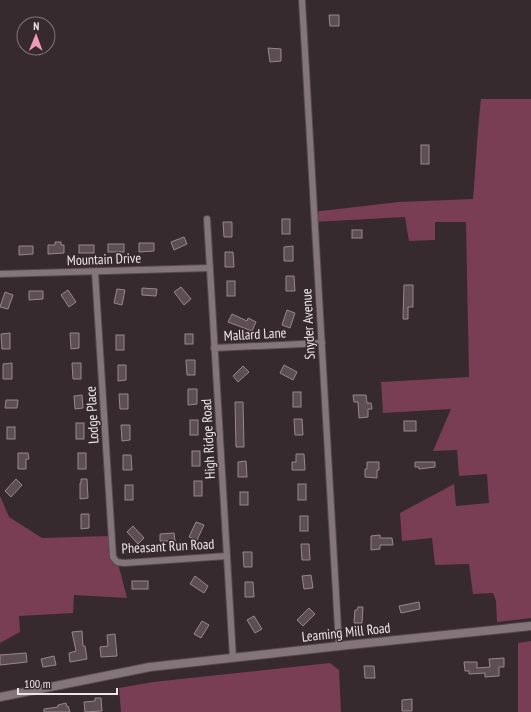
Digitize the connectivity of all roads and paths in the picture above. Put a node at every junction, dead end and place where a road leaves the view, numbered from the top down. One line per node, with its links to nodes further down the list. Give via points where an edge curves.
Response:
1 (302, 0): 6 (street, Snyder Avenue)
2 (207, 219): 3 (street, High Ridge Road)
3 (210, 268): 4 (street, Mountain Drive); 7 (street, High Ridge Road)
4 (95, 272): 5 (street, Mountain Drive); 9 (street, Lodge Place)
5 (0, 274)
6 (322, 343): 7 (street, Mallard Lane); 11 (street, Snyder Avenue)
7 (214, 348): 8 (street, High Ridge Road)
8 (227, 556): 9 (street, Pheasant Run Road, via 124,563 117,562); 12 (street, High Ridge Road)
9 (113, 557)
10 (531, 626): 11 (street, Leaming Mill Road)
11 (339, 646): 12 (street, Leaming Mill Road)
12 (233, 658): 13 (street, Leaming Mill Road, via 164,665)
13 (0, 697)

